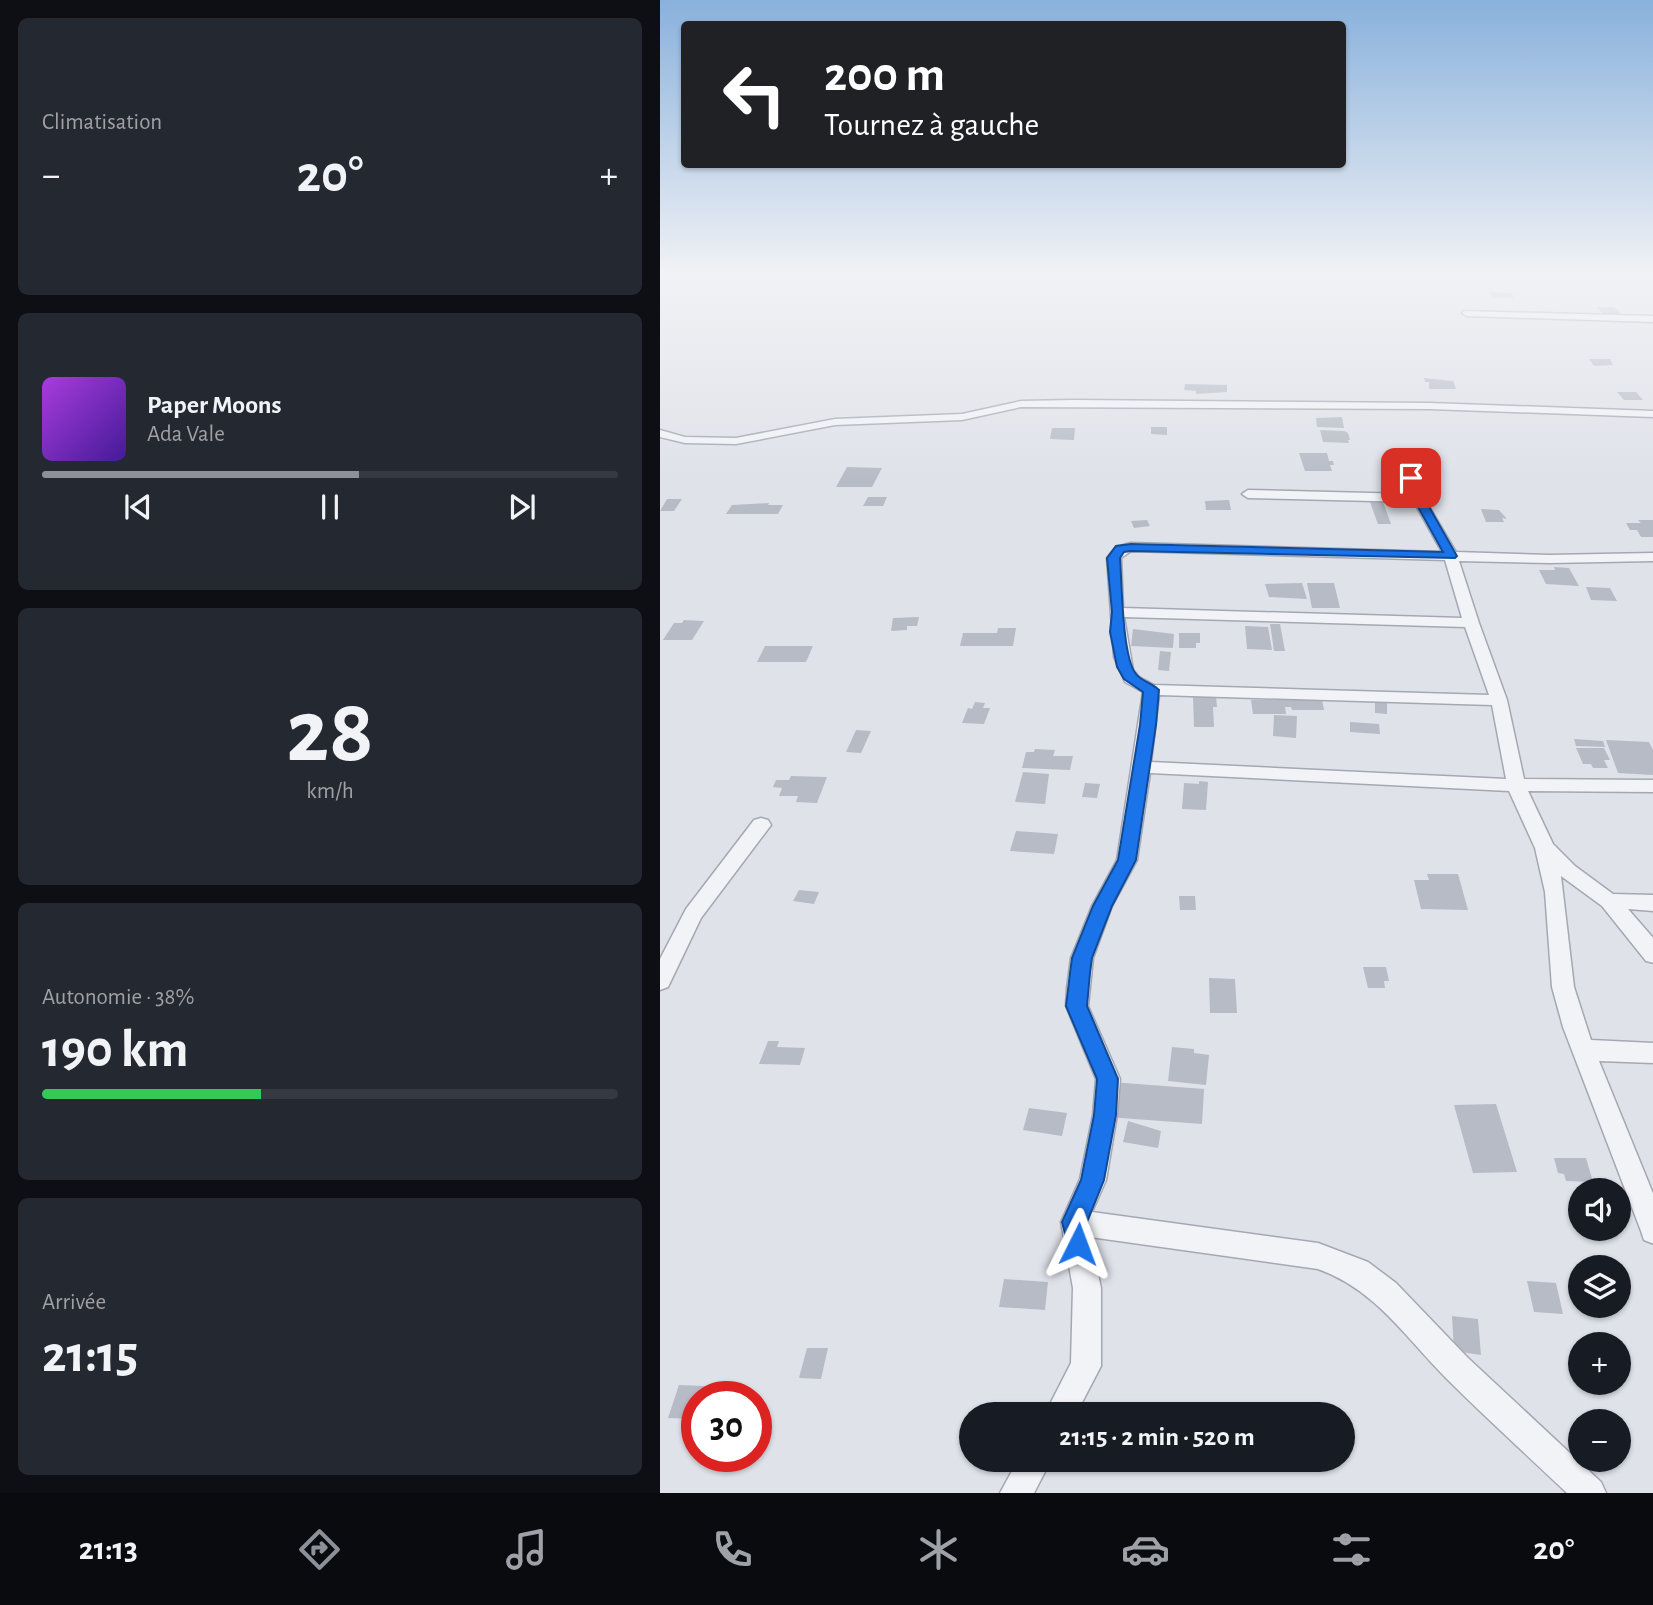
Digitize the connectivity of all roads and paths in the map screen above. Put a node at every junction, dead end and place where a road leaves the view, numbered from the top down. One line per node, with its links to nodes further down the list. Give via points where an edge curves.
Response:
1 (1653, 414): 2 (street, via 1430,406 1034,404 962,417 835,422 736,440 685,440)
2 (660, 433)
3 (1411, 478): 5 (street)
4 (1248, 494): 5 (street)
5 (1418, 498): 6 (street)
6 (1451, 556): 7 (street); 8 (street, via 1120,549 1114,558); 9 (street)
7 (1653, 557)
8 (1118, 612): 9 (street); 10 (street, via 1124,667 1131,679)
9 (1471, 623): 11 (street)
10 (1151, 690): 11 (street); 12 (street)
11 (1499, 700): 13 (street)
12 (1142, 767): 13 (street); 23 (street, via 1127,860 1102,906 1082,958 1077,1006 1107,1079 1093,1180)
13 (1516, 785): 14 (street); 16 (street)
14 (1653, 786)
15 (761, 825): 20 (street, via 693,914)
16 (1545, 848): 17 (street); 21 (street, via 1555,892 1563,988)
17 (1609, 901): 18 (street); 19 (street)
18 (1653, 903)
19 (1653, 955)
20 (660, 981)
21 (1583, 1050): 22 (street); 24 (street)
22 (1653, 1053)
23 (1074, 1222): 25 (street, via 1086,1288 1086,1366); 28 (street, via 1319,1256 1346,1264 1394,1298 1437,1349)
24 (1653, 1231)
25 (1066, 1402)
26 (1028, 1472): 27 (street)
27 (1016, 1493)
28 (1590, 1493)

